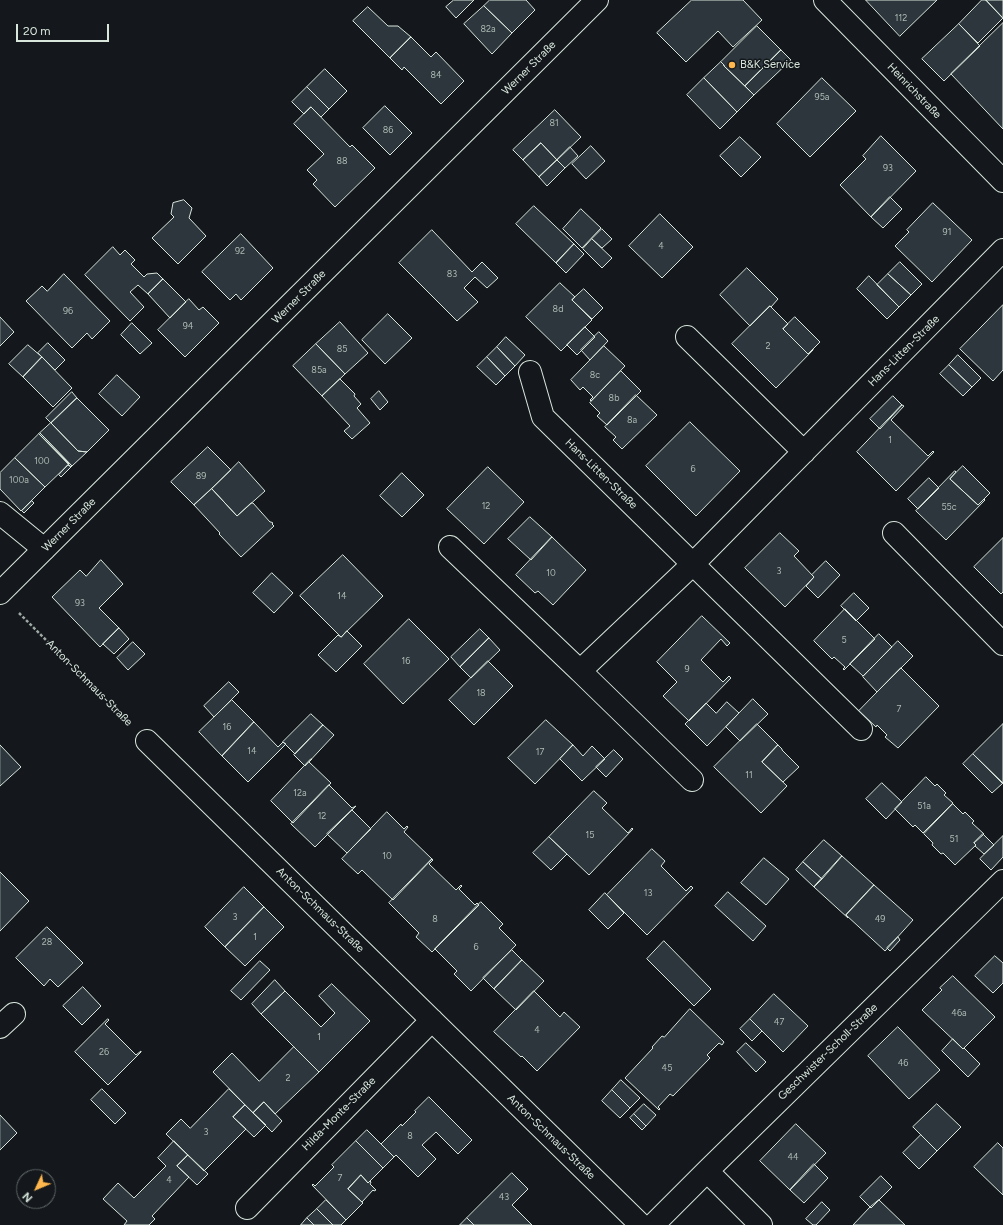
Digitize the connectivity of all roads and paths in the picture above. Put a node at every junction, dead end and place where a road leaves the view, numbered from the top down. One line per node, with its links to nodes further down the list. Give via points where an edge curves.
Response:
1 (598, 0): 11 (street, Werner Straße)
2 (826, 0): 3 (street, Heinrichstraße)
3 (1003, 181)
4 (1003, 250): 7 (street, Hans-Litten-Straße)
5 (687, 337): 7 (street)
6 (530, 372): 12 (street, Hans-Litten-Straße, via 543,417)
7 (804, 452): 12 (street, Hans-Litten-Straße)
8 (0, 513): 11 (street)
9 (894, 533): 15 (street)
10 (450, 547): 16 (street)
11 (44, 549): 13 (street, Werner Straße)
12 (693, 564): 16 (street, Hans-Litten-Straße); 17 (street, Hans-Litten-Straße)
13 (0, 593)
14 (16, 610): 18 (path, Anton-Schmaus-Straße)
15 (1003, 644)
16 (580, 671): 19 (street)
17 (860, 729)
18 (147, 741): 21 (street, Anton-Schmaus-Straße)
19 (692, 780)
20 (1003, 881): 22 (street, Geschwister-Scholl-Straße)
21 (432, 1020): 23 (street, Hilda-Monte-Straße); 24 (street, Anton-Schmaus-Straße)
22 (707, 1171): 25 (street, Geschwister-Scholl-Straße); 26 (street)
23 (247, 1208)
24 (641, 1225)
25 (654, 1225)
26 (761, 1225)

